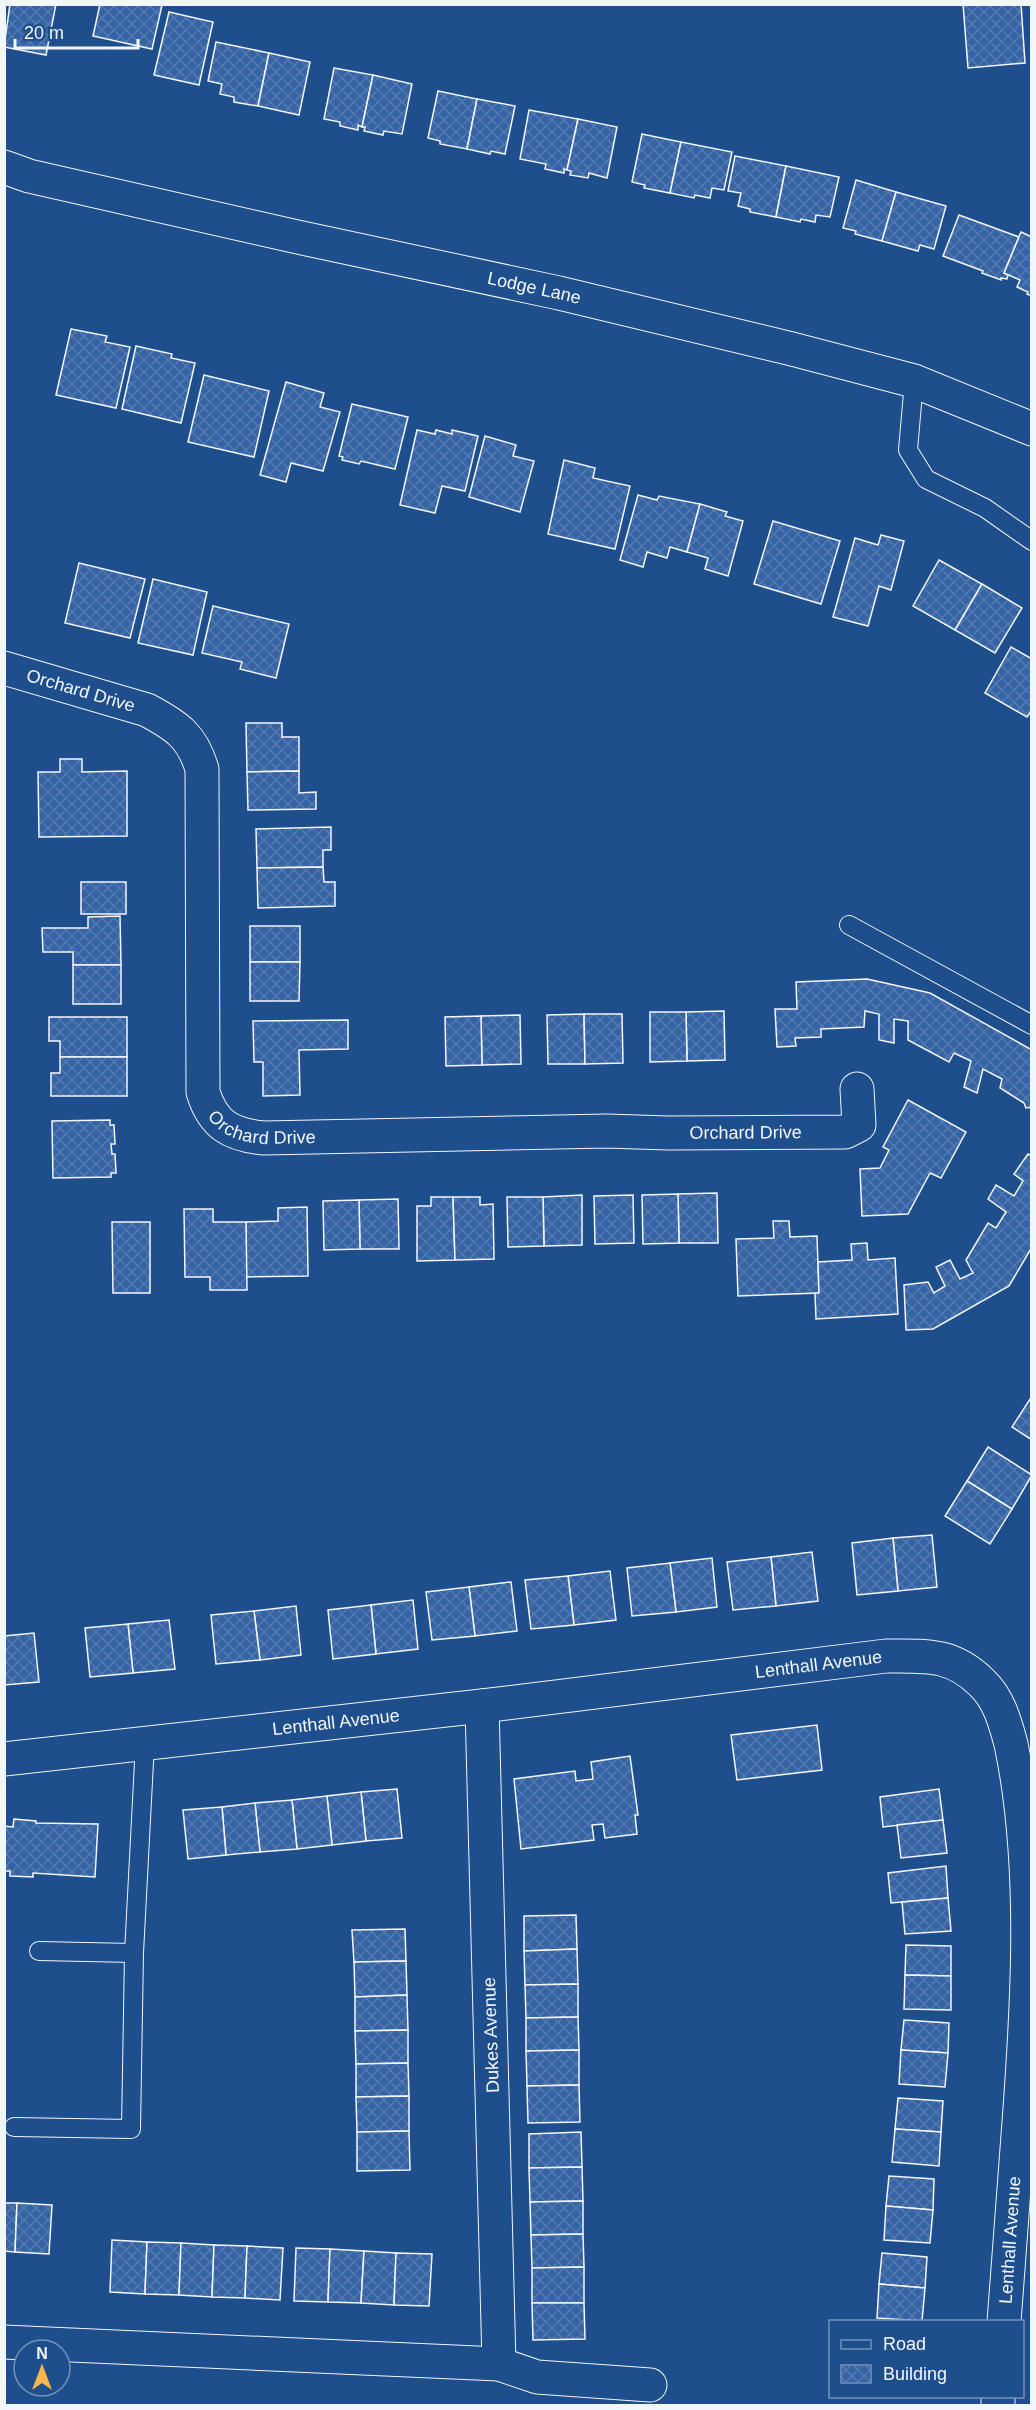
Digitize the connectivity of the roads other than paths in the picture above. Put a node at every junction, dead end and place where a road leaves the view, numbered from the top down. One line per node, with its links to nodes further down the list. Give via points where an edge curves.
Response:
1 (13, 174): 2 (street, Lodge Lane, via 661,316)
2 (914, 381): 3 (street, Lodge Lane); 4 (lane, via 908,450 926,479 985,508)
3 (1032, 429)
4 (1032, 541)
5 (4, 668): 8 (street, Orchard Drive, via 147,710 185,734 196,751 202,769 203,1092 216,1120 229,1130 264,1138 607,1131 844,1132 860,1125)
6 (849, 925): 7 (lane)
7 (1032, 1025)
8 (857, 1089)
9 (482, 1706): 10 (street, Lenthall Avenue); 14 (street, Lenthall Avenue, via 886,1656 927,1656 962,1665 984,1684 998,1704 1017,1764 1030,1873); 18 (street, Dukes Avenue)
10 (145, 1743): 11 (street, Lenthall Avenue); 13 (lane)
11 (4, 1758)
12 (39, 1951): 13 (lane)
13 (134, 1953): 15 (lane, via 131,2129)
14 (1031, 1977): 16 (street, Lenthall Avenue)
15 (14, 2127)
16 (1004, 2320)
17 (4, 2342): 18 (street)
18 (500, 2364): 19 (street, via 537,2377)
19 (650, 2385)

